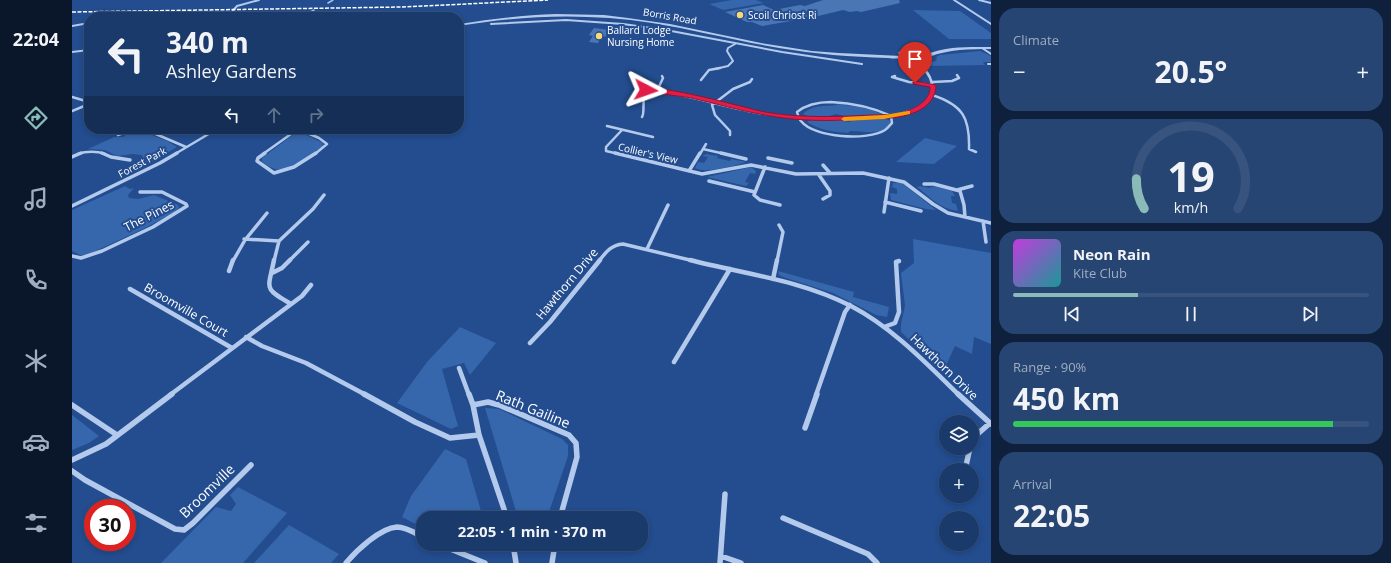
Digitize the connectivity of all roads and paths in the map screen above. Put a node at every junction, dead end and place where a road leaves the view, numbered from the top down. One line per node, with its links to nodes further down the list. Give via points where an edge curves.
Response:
1 (258, 0): 5 (street, via 237,6)
2 (954, 0): 7 (street)
3 (979, 0): 4 (street)
4 (991, 3)
5 (232, 12)
6 (620, 18): 9 (street, Borris Road, via 583,15 538,16 501,18); 11 (street); 23 (street, Borris Road, via 798,50)
7 (990, 23)
8 (84, 24): 12 (street)
9 (464, 24)
10 (491, 24): 11 (street, via 553,20)
11 (617, 24): 13 (street, via 671,31)
12 (72, 26)
13 (735, 44): 26 (street); 31 (street, via 727,51 733,61 709,70)
14 (982, 48): 15 (street); 18 (street); 21 (street)
15 (991, 48)
16 (84, 51): 19 (street)
17 (916, 51): 18 (street); 20 (street, Borris Road, via 905,50); 22 (street)
18 (941, 51): 22 (street)
19 (72, 52)
20 (900, 53): 23 (street, Borris Road); 24 (street)
21 (991, 54)
22 (927, 56): 25 (street)
23 (876, 57): 24 (street, Borris Road)
24 (906, 58): 25 (street, Borris Road)
25 (921, 62): 32 (street)
26 (862, 64)
27 (957, 75): 32 (street, via 959,78 952,81)
28 (662, 76): 33 (street)
29 (895, 76): 32 (street, via 892,77 909,82)
30 (752, 79): 37 (street)
31 (701, 80)
32 (933, 83): 34 (street)
33 (657, 91): 37 (street); 41 (street, via 645,91 642,97)
34 (932, 95): 40 (street, via 922,106 905,114); 56 (street, via 942,98 963,112 970,129 969,148)
35 (72, 97): 36 (street)
36 (84, 101)
37 (714, 102): 42 (street, via 746,110); 50 (street, via 712,108 715,115)
38 (84, 105): 39 (street)
39 (72, 111)
40 (891, 116): 42 (street, via 841,119); 42 (street, via 868,107 830,102 805,107 797,112); 42 (street, via 892,123 885,131 854,136 819,131)
41 (642, 117)
42 (798, 117)
43 (607, 126): 44 (street, Collier's View)
44 (622, 130): 52 (street, Collier's View); 66 (street, Collier's View, via 606,147 606,151)
45 (121, 134): 51 (street)
46 (156, 134): 54 (street)
47 (208, 134): 54 (street, Forest Park)
48 (290, 134): 49 (street, via 257,161 274,173 292,169 327,144)
49 (309, 134)
50 (730, 134)
51 (118, 135)
52 (653, 137)
53 (706, 144): 55 (street, Collier's View)
54 (186, 147): 80 (street, Forest Park, via 148,169)
55 (703, 149): 59 (street); 66 (street, Collier's View)
56 (976, 152)
57 (72, 156): 60 (street, via 83,152 100,152)
58 (768, 158): 61 (street)
59 (746, 159)
60 (130, 160)
61 (783, 161): 62 (street); 65 (street)
62 (792, 163)
63 (823, 165): 67 (street)
64 (764, 167): 65 (street, Collier's View); 66 (street, Collier's View, via 751,165 702,174); 75 (street)
65 (780, 170): 68 (street, Collier's View, via 796,174)
66 (689, 171)
67 (830, 173): 68 (street, Collier's View); 69 (street, Collier's View, via 863,173)
68 (819, 174): 77 (street, via 830,191 830,195)
69 (889, 178): 78 (street); 85 (street, Collier's View, via 911,186 942,210)
70 (709, 181): 75 (street)
71 (924, 184): 73 (street)
72 (972, 186): 73 (street)
73 (957, 190): 85 (street, via 960,191)
74 (140, 192): 94 (street, The Pines, via 162,192 187,206 144,232 81,258)
75 (755, 192): 79 (street, via 757,199)
76 (324, 195): 90 (street, via 314,209)
77 (823, 199)
78 (885, 202): 82 (street); 83 (street)
79 (780, 205)
80 (72, 206)
81 (668, 206): 93 (street)
82 (921, 211)
83 (884, 212)
84 (267, 213): 89 (street)
85 (965, 217): 86 (street, Collier's View)
86 (983, 221): 87 (street, Collier's View); 92 (street)
87 (991, 223)
88 (779, 225): 99 (street, via 783,232)
89 (244, 239): 90 (street); 97 (street)
90 (279, 241): 98 (street, via 273,259)
91 (308, 242): 98 (street, via 278,271)
92 (986, 242)
93 (647, 249): 96 (street, Hawthorn Drive); 106 (street, Hawthorn Drive, via 623,244 612,247)
94 (72, 256)
95 (899, 261): 104 (street, via 896,262 899,312 895,323)
96 (730, 269): 99 (street, Hawthorn Drive); 108 (street)
97 (229, 271)
98 (272, 273): 102 (street, via 269,287 272,293)
99 (773, 279): 103 (street, Hawthorn Drive, via 820,292)
100 (311, 285): 102 (street)
101 (130, 289): 107 (street, Broomville Court)
102 (291, 304): 105 (street)
103 (850, 305): 104 (street, Hawthorn Drive); 113 (street, via 845,312)
104 (884, 327): 112 (street, Hawthorn Drive, via 904,342)
105 (246, 337): 107 (street); 116 (street, via 306,363 388,408 450,438)
106 (530, 343)
107 (232, 348): 115 (street)
108 (674, 362)
109 (459, 368): 111 (street)
110 (72, 405): 115 (street)
111 (473, 405): 116 (street); 122 (street, Rath Gailine, via 488,402 499,405 569,435 576,443 577,457)
112 (991, 424): 114 (street, Hawthorn Drive)
113 (805, 428)
114 (979, 434)
115 (117, 435): 117 (street, via 106,444)
116 (479, 435): 121 (street)
117 (72, 460)
118 (252, 465): 119 (street, Broomville, via 184,530 175,529)
119 (72, 471)
120 (724, 494): 128 (street)
121 (505, 511)
122 (562, 511)
123 (783, 518): 135 (street, via 868,554)
124 (416, 534): 129 (street, via 395,527 373,538)
125 (455, 551): 130 (street)
126 (514, 551): 131 (street)
127 (554, 551): 132 (street)
128 (721, 556): 133 (street); 134 (street)
129 (346, 563)
130 (485, 563)
131 (516, 563)
132 (552, 563)
133 (720, 563)
134 (741, 563)
135 (877, 563)

